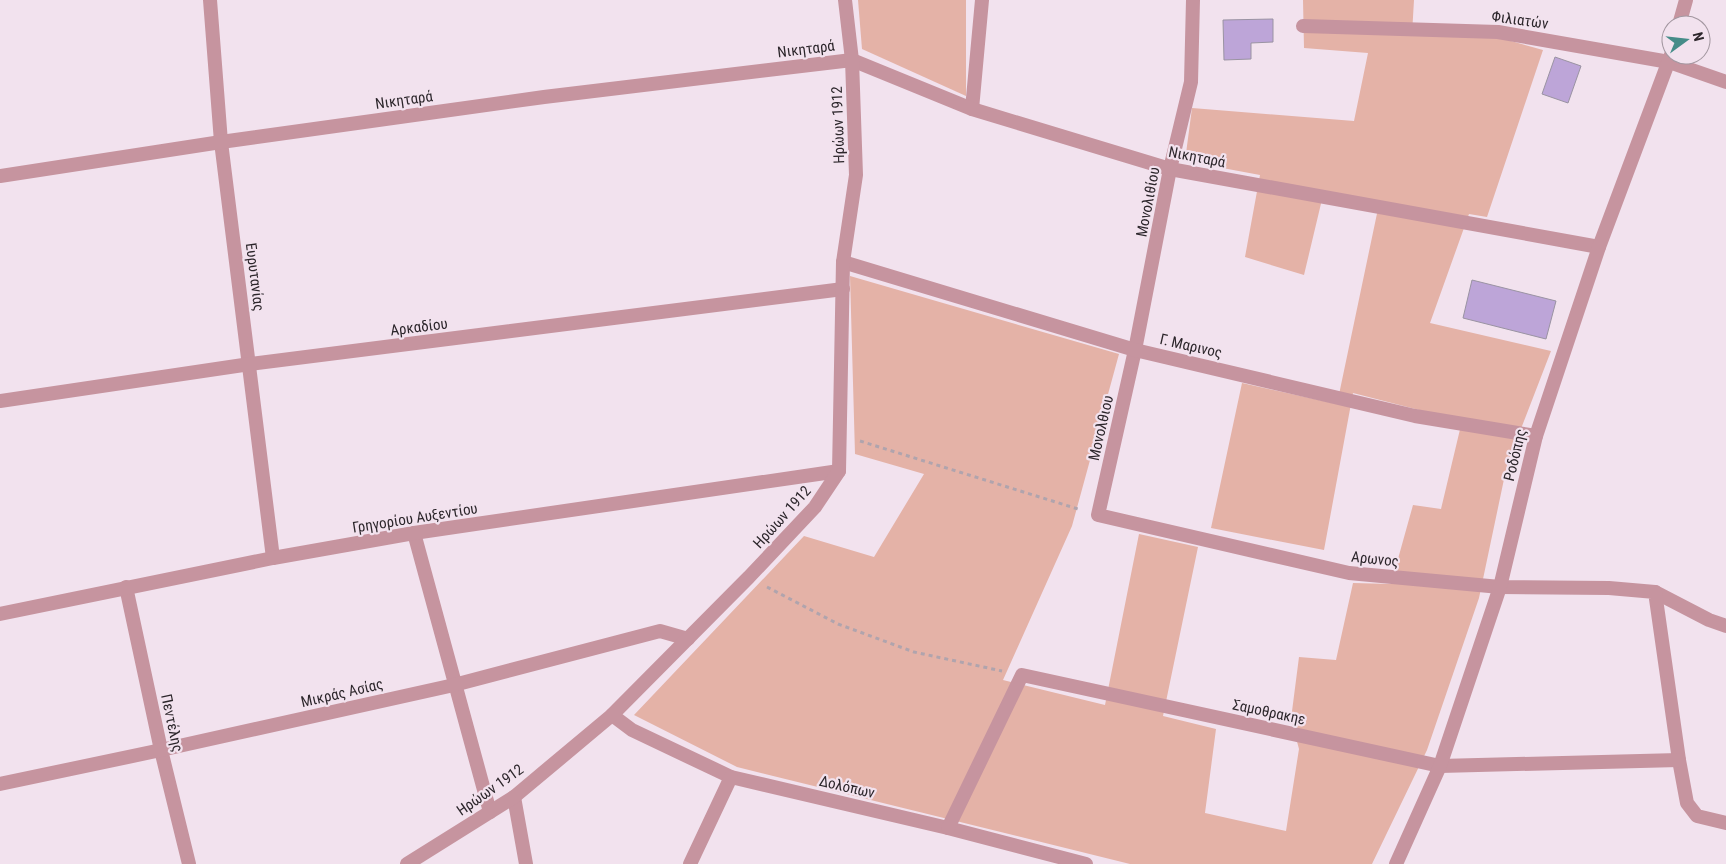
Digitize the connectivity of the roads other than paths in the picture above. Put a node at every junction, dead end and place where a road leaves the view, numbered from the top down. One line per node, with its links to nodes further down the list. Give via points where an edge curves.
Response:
1 (210, 0): 14 (street, Ευρυτανίας)
2 (845, 0): 9 (street, Ηρώων 1912)
3 (982, 0): 13 (street)
4 (1193, 0): 15 (street, Μονολιθίου, via 1191,82)
5 (1686, 0): 6 (street)
6 (1682, 15)
7 (1303, 26): 8 (street, Φιλιατών, via 1498,32)
8 (1661, 57)
9 (852, 60): 13 (street, Νικηταρά); 14 (street, Νικηταρά, via 544,97); 18 (street, Ηρώων 1912, via 856,175)
10 (1667, 65): 17 (street, Ροδόπης)
11 (1686, 65): 12 (street, Φιλιατών)
12 (1726, 82)
13 (972, 109): 15 (street, Νικηταρά)
14 (222, 142): 16 (street, Νικηταρά); 21 (street, Ευρυτανίας)
15 (1170, 169): 17 (street, Νικηταρά); 20 (street, Μονολιθίου)
16 (0, 176)
17 (1598, 247): 23 (street, Ροδόπης)
18 (844, 262): 19 (street, Ηρώων 1912); 20 (street, Γ. Μαρινος)
19 (843, 289): 21 (street, Αρκαδίου); 24 (street, Ηρώων 1912)
20 (1135, 350): 23 (street, Γ. Μαρινος, via 1415,416); 25 (street, Μονολθιου)
21 (250, 364): 22 (street, Αρκαδίου); 27 (street, Ευρυτανίας)
22 (0, 401)
23 (1536, 436): 29 (street, Ροδόπης)
24 (839, 471): 26 (street, Γρηγορίου Αυξεντίου); 33 (street, Ηρώων 1912, via 815,507)
25 (1098, 514): 29 (street, Αρωνος, via 1348,573)
26 (414, 533): 27 (street, Γρηγορίου Αυξεντίου); 34 (street)
27 (273, 558): 28 (street, Γρηγορίου Αυξεντίου)
28 (126, 587): 31 (street, Γρηγορίου Αυξεντίου); 36 (street, Πεντέλης)
29 (1500, 587): 30 (street, Αρωνος, via 1609,588); 38 (street, Ροδόπης)
30 (1655, 592): 32 (street); 37 (street)
31 (0, 614)
32 (1726, 626)
33 (688, 638): 34 (street, Μικράς Ασίας, via 660,631); 35 (street, Ηρώων 1912)
34 (454, 685): 36 (street, Μικράς Ασίας); 42 (street)
35 (612, 715): 39 (street, Δολόπων, via 632,730); 41 (street, Ηρώων 1912)
36 (161, 750): 40 (street, Μικράς Ασίας); 45 (street, Πεντέλης)
37 (1680, 760): 38 (street, Σαμοθρακηε); 43 (street, via 1687,803 1697,816)
38 (1440, 766): 44 (street, Σαμοθρακηε, via 1022,675); 50 (street, Ροδόπης)
39 (731, 777): 44 (street, Δολόπων); 48 (street)
40 (0, 784)
41 (514, 797): 42 (street, Ηρώων 1912); 47 (street)
42 (490, 812): 46 (street, Ηρώων 1912)
43 (1726, 823)
44 (948, 828): 49 (street, Δολόπων)
45 (189, 864)
46 (407, 864)
47 (526, 864)
48 (690, 864)
49 (1086, 864)
50 (1396, 864)

